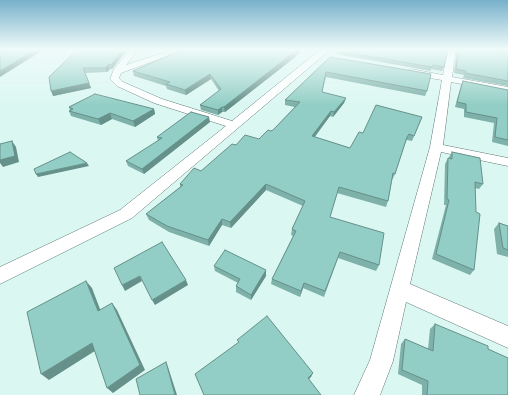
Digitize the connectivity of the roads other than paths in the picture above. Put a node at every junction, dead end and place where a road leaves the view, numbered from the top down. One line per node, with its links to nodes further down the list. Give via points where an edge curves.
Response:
1 (120, 67): 5 (street)
2 (128, 67): 5 (street)
3 (309, 67): 9 (street)
4 (450, 67): 7 (street)
5 (117, 71): 9 (street, via 114,79 120,84 158,101)
6 (402, 71): 7 (street)
7 (448, 79): 8 (street); 10 (street)
8 (508, 90)
9 (234, 125): 12 (street, via 126,214)
10 (436, 147): 11 (street); 13 (street)
11 (508, 162)
12 (0, 276)
13 (399, 289): 14 (street); 15 (street, via 381,361)
14 (508, 337)
15 (367, 395)

